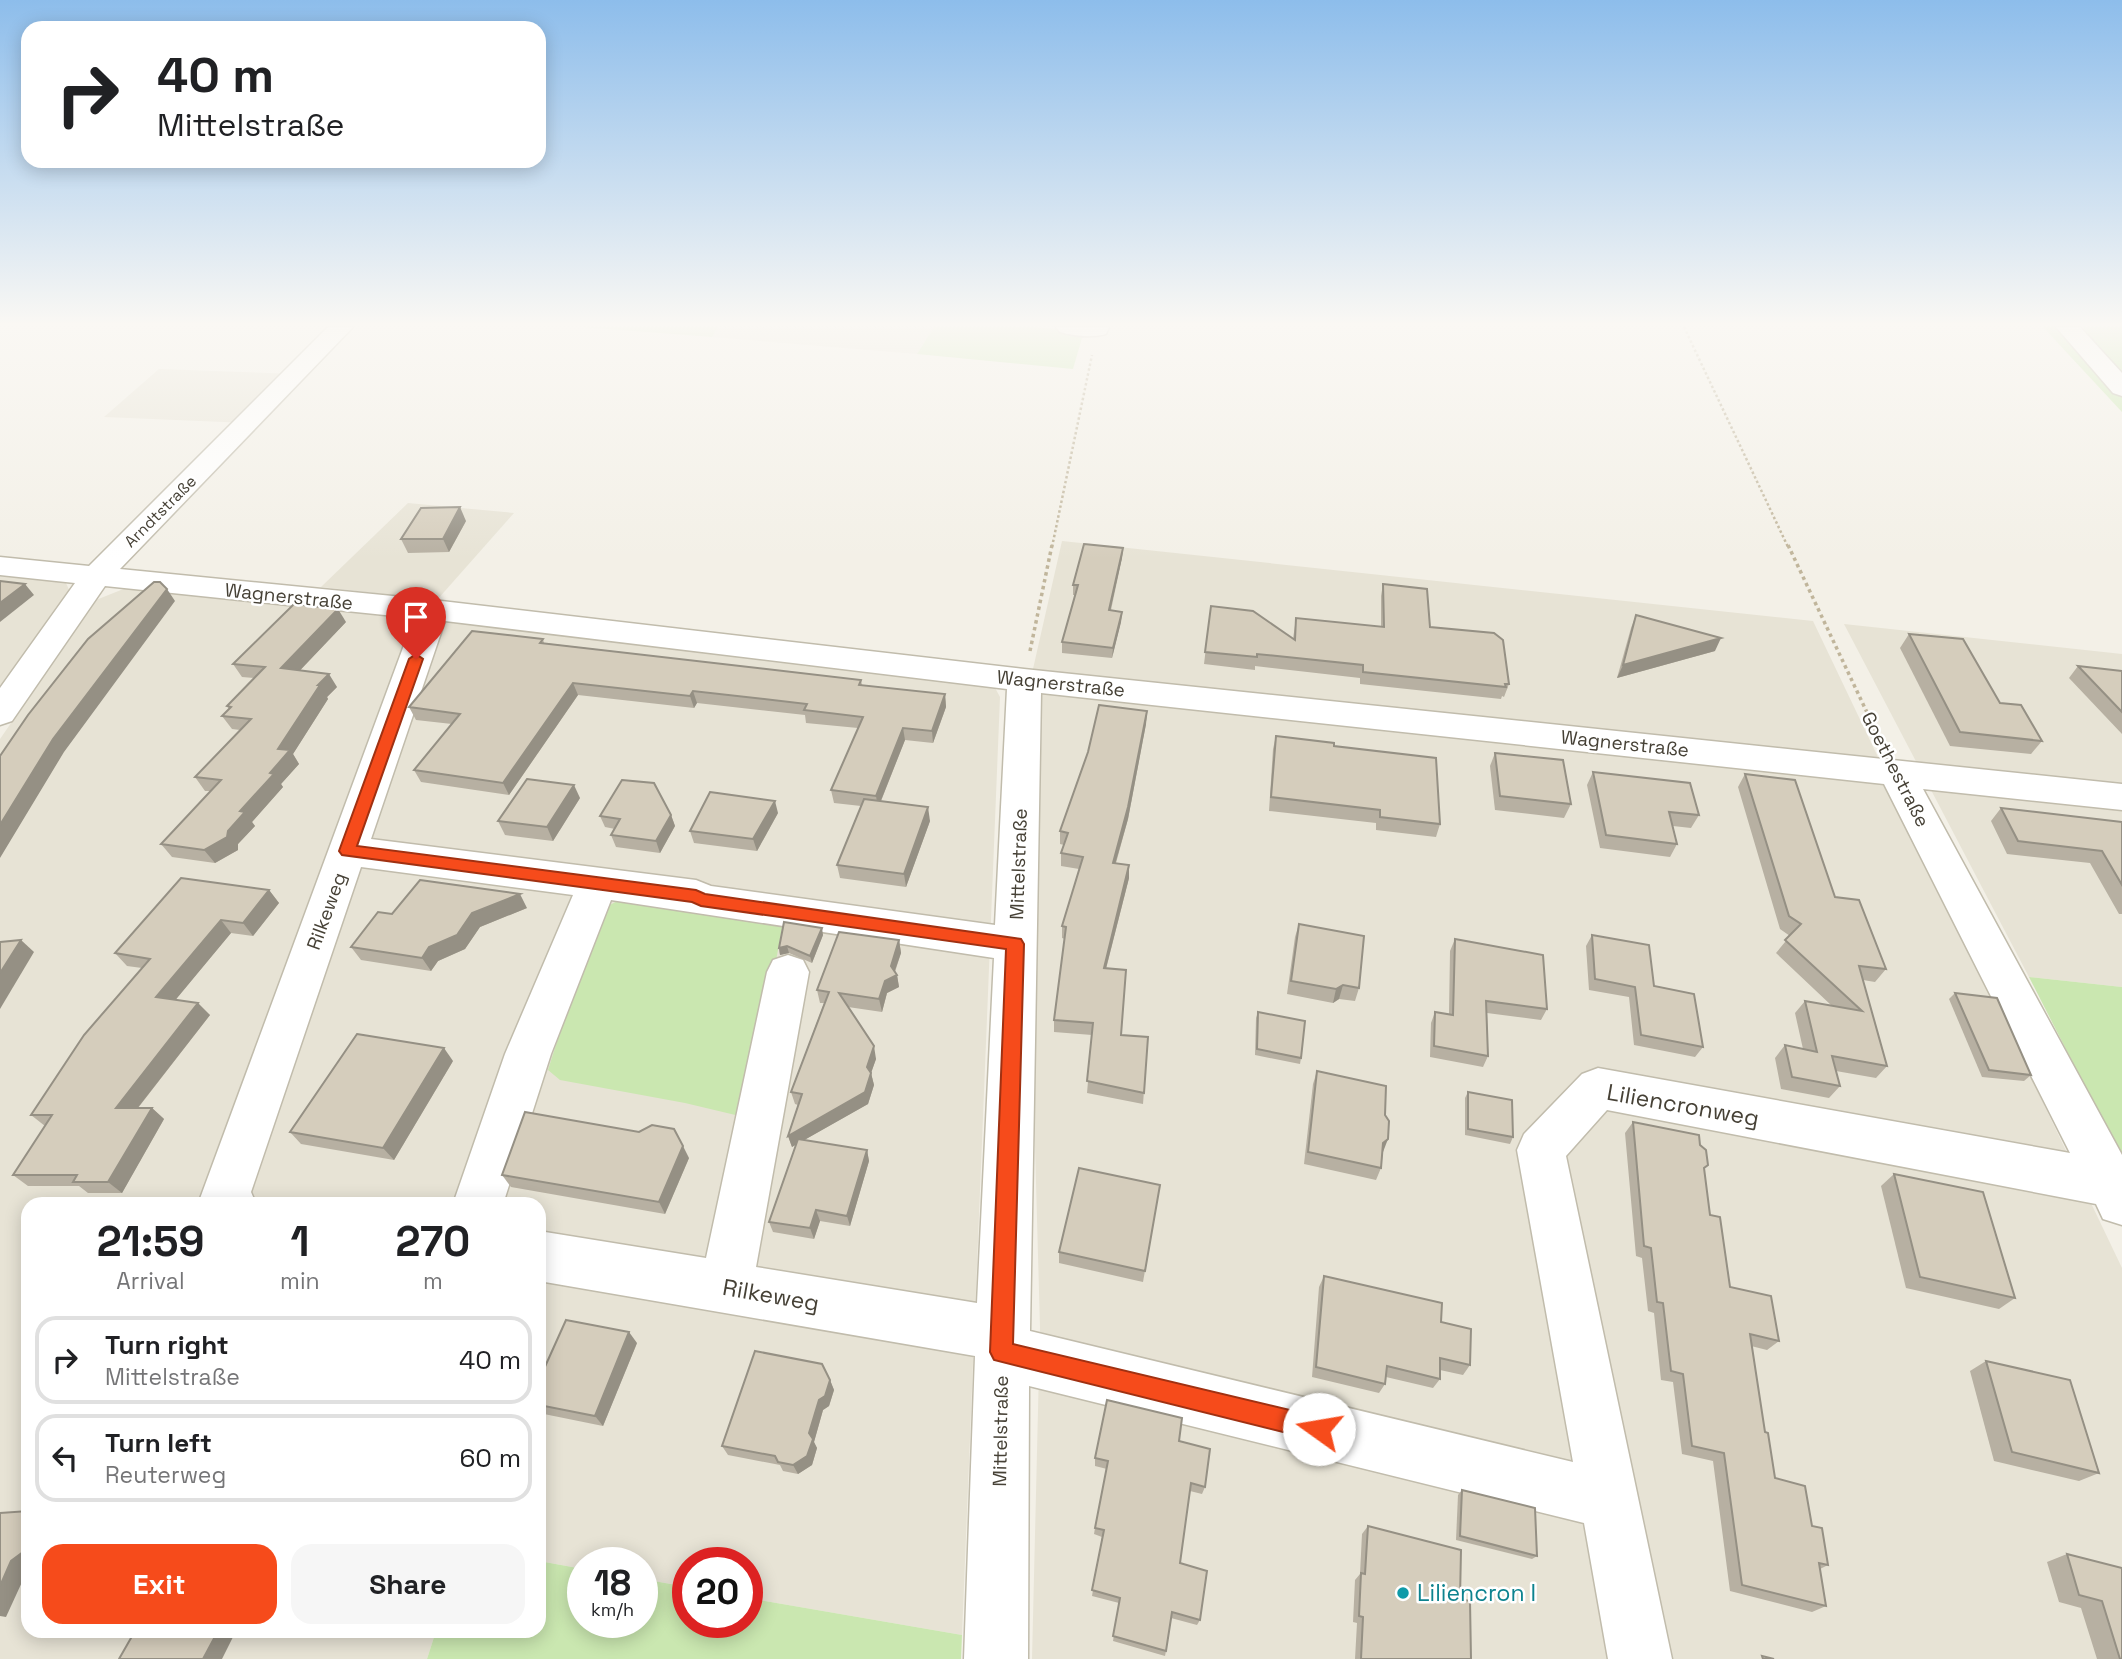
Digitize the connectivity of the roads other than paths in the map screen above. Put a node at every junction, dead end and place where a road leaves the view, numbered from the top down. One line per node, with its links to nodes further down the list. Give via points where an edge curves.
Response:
1 (265, 404): 3 (street, Arndtstraße)
2 (0, 566): 3 (street, Wagnerstraße)
3 (96, 576): 4 (street, Wagnerstraße); 6 (street, Arndtstraße)
4 (433, 610): 5 (street, Wagnerstraße); 9 (street, Rilkeweg)
5 (1024, 680): 7 (street, Wagnerstraße); 11 (street, Mittelstraße)
6 (0, 713)
7 (1896, 772): 8 (street, Wagnerstraße); 13 (street, Goethestraße)
8 (2122, 797)
9 (348, 851): 10 (street); 14 (street, Rilkeweg)
10 (598, 883): 11 (street); 15 (street, via 528,1054)
11 (1015, 944): 18 (street, Mittelstraße)
12 (788, 972): 17 (street)
13 (2115, 1181): 19 (street, Liliencronweg, via 1598,1088 1541,1150)
14 (224, 1197)
15 (480, 1197)
16 (546, 1257): 17 (street, Rilkeweg)
17 (726, 1288): 18 (street, Rilkeweg)
18 (1002, 1343): 19 (street, Rilkeweg); 20 (street, Mittelstraße)
19 (1610, 1500): 21 (street, Liliencronweg)
20 (996, 1659)
21 (1640, 1659)

